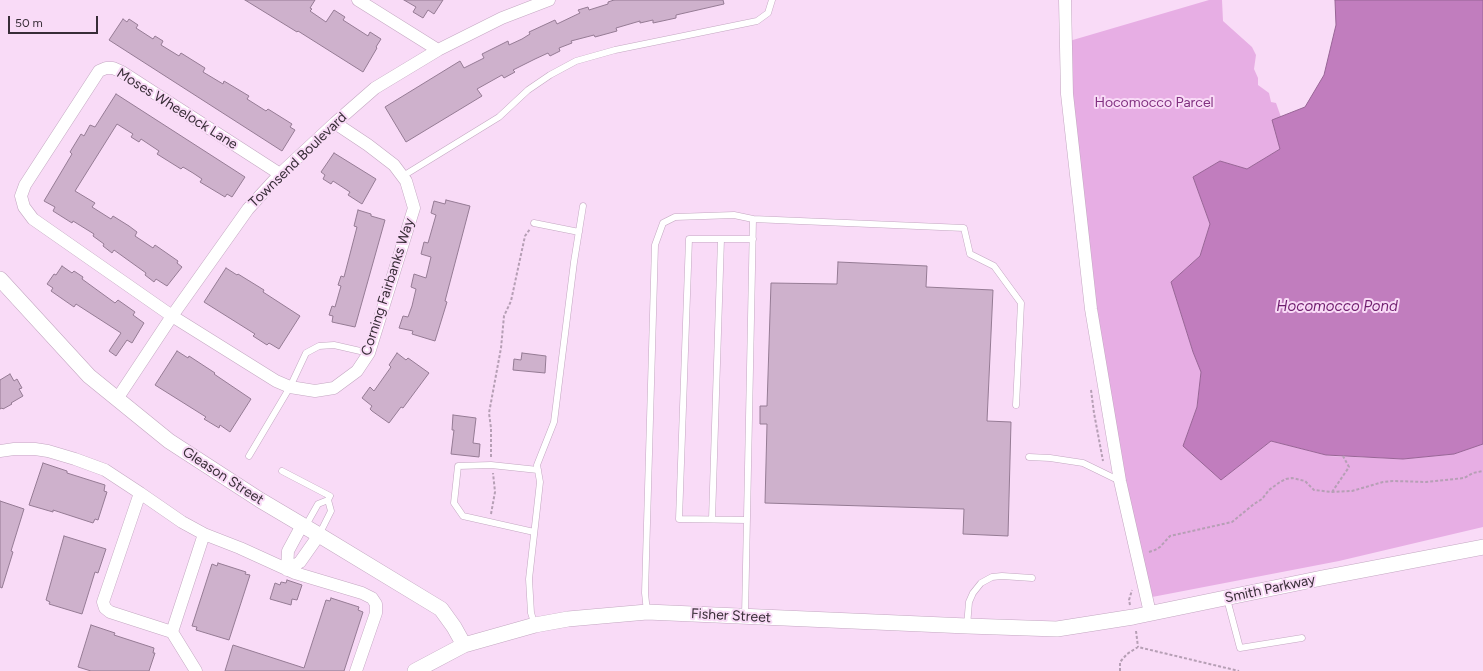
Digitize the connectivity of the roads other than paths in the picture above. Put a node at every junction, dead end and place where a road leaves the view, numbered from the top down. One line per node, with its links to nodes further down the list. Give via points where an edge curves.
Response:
1 (358, 0): 5 (street)
2 (549, 0): 5 (street, Townsend Boulevard, via 502,18)
3 (772, 0): 8 (lane, via 768,13 756,21 615,50 576,61 528,90 499,117)
4 (1065, 0): 26 (street, via 1067,94 1091,309)
5 (438, 50): 6 (street, Townsend Boulevard, via 375,88)
6 (335, 123): 7 (street, Townsend Boulevard); 8 (street, Corning Fairbanks Way, via 368,144 394,165)
7 (280, 174): 16 (street, Townsend Boulevard, via 248,209); 16 (street, Moses Wheelock Lane, via 122,72 113,68 99,71 25,185 21,196 33,219)
8 (403, 176): 17 (street, Corning Fairbanks Way, via 414,208)
9 (583, 206): 12 (lane)
10 (753, 219): 14 (lane); 20 (lane, via 964,228 970,254 994,266 1021,303); 39 (lane, via 734,215 675,217 663,223 655,245 644,594)
11 (534, 223): 12 (lane)
12 (579, 232): 24 (lane, via 554,422 537,465)
13 (721, 239): 14 (lane); 29 (lane); 29 (lane, via 689,239 679,519)
14 (753, 240): 30 (lane)
15 (0, 279): 19 (street, Gleason Street, via 89,376)
16 (172, 316): 18 (street, Corning Fairbanks Way, via 276,381); 19 (street, Townsend Boulevard)
17 (369, 353): 18 (street, Corning Fairbanks Way, via 357,371 334,388 315,391); 18 (lane, via 334,345 319,346 306,354)
18 (290, 387): 22 (lane)
19 (118, 399): 31 (street, Gleason Street, via 169,441)
20 (1016, 405)
21 (0, 451): 27 (street, via 48,451 75,459 105,470)
22 (249, 456)
23 (1029, 457): 26 (lane, via 1083,463)
24 (538, 470): 32 (lane, via 540,482); 32 (lane, via 491,465 458,466 454,503 463,516)
25 (282, 471): 28 (lane, via 330,496)
26 (1120, 481): 40 (street)
27 (140, 493): 33 (street); 45 (street, via 103,602 110,612)
28 (328, 500): 31 (lane, via 318,504); 34 (lane, via 331,511)
29 (712, 519): 30 (lane)
30 (747, 520): 41 (lane)
31 (303, 526): 34 (street, Gleason Street); 36 (street, via 288,551)
32 (534, 532): 42 (lane, via 529,598)
33 (204, 534): 36 (street); 45 (street)
34 (319, 534): 36 (street, via 300,562); 47 (street, Gleason Street, via 441,609)
35 (1483, 547): 38 (street, Smith Parkway)
36 (286, 570): 49 (street, via 372,598 376,604 376,613)
37 (1032, 578): 43 (lane, via 1002,576 992,577 981,583 969,602)
38 (1226, 599): 40 (street, Smith Parkway); 46 (lane, via 1240,648)
39 (647, 612): 41 (street, Fisher Street); 42 (street, Fisher Street, via 568,619)
40 (1150, 613): 44 (street, Smith Parkway)
41 (745, 617): 43 (street, Fisher Street)
42 (535, 625): 47 (street, Fisher Street)
43 (967, 626): 44 (street, Fisher Street)
44 (1057, 628)
45 (172, 632): 48 (street)
46 (1302, 638)
47 (464, 645): 50 (street, Fisher Street)
48 (196, 671)
49 (356, 671)
50 (415, 671)

